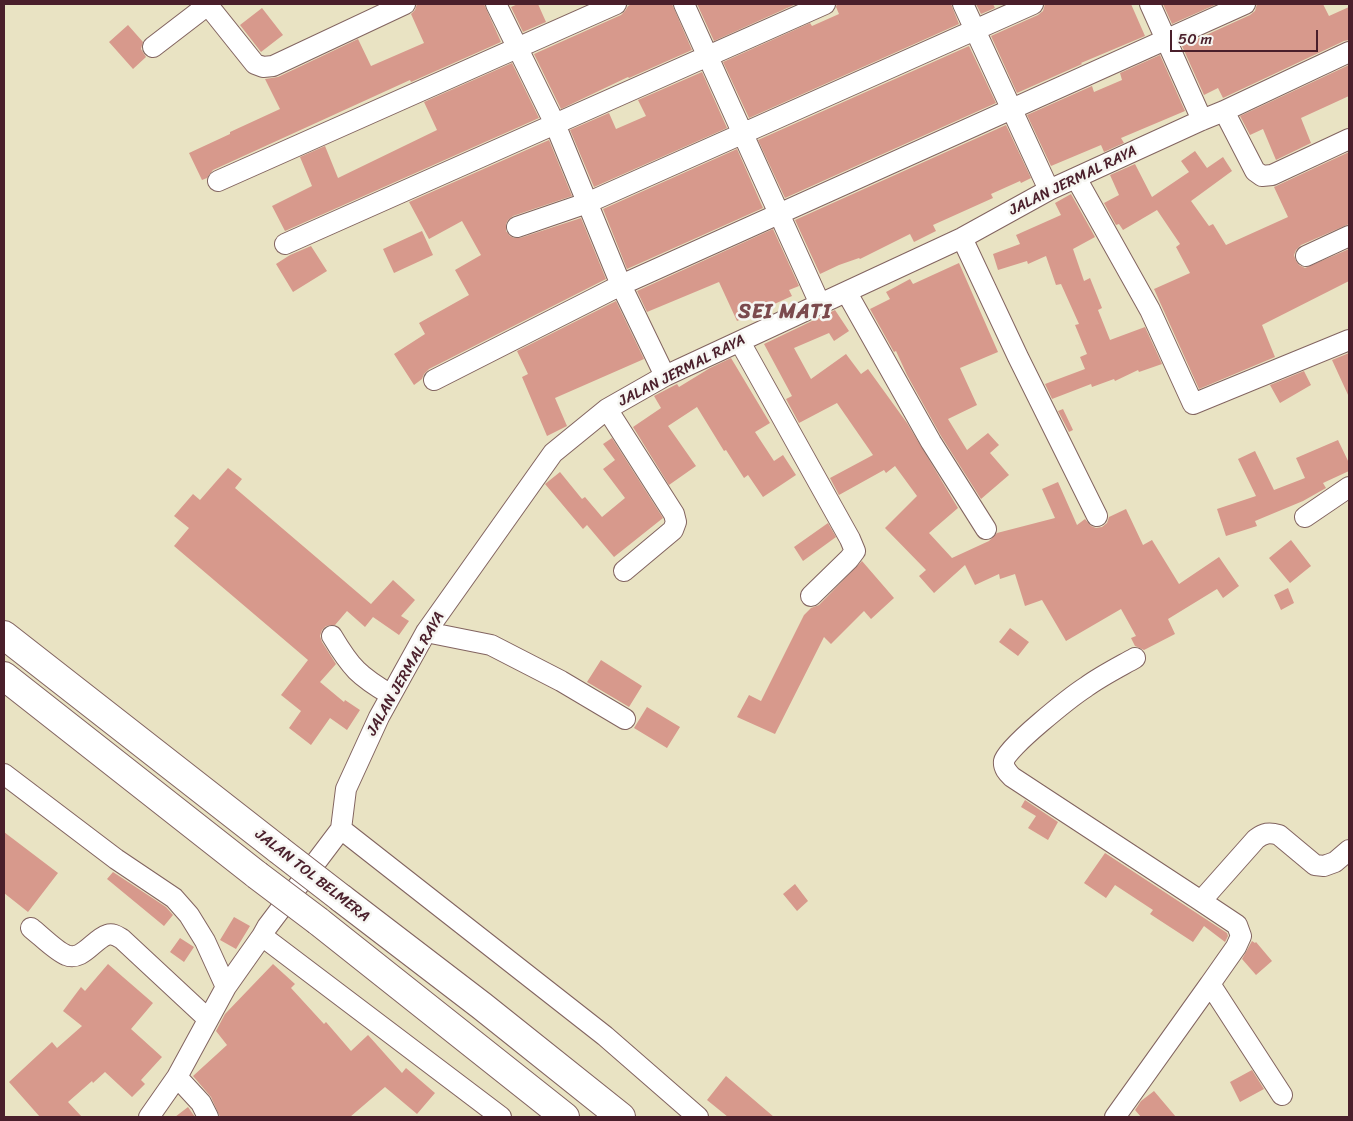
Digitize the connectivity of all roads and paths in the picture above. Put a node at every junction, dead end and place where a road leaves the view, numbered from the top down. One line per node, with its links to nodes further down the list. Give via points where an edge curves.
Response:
1 (208, 4): 2 (street, via 256,64 263,67 273,66); 13 (street)
2 (405, 4)
3 (496, 4): 14 (street)
4 (616, 4): 14 (street)
5 (684, 4): 16 (street)
6 (826, 4): 16 (street)
7 (963, 4): 11 (street)
8 (1033, 4): 11 (street)
9 (1150, 4): 12 (street)
10 (1245, 4): 12 (street)
11 (975, 30): 17 (street); 21 (street)
12 (1166, 39): 17 (street); 19 (street)
13 (153, 47)
14 (518, 47): 20 (street); 24 (street)
15 (1349, 52): 18 (street, JALAN JERMAL RAYA)
16 (708, 57): 20 (street); 21 (street)
17 (1011, 109): 25 (street); 27 (street)
18 (1224, 111): 19 (street, JALAN JERMAL RAYA); 22 (street, via 1255,171 1262,176 1272,175)
19 (1202, 120): 23 (street, JALAN JERMAL RAYA)
20 (555, 124): 26 (street); 31 (street)
21 (743, 134): 26 (street); 27 (street)
22 (1349, 139)
23 (1076, 178): 25 (street, JALAN JERMAL RAYA); 36 (street, via 1150,310 1193,404)
24 (218, 182)
25 (1048, 190): 30 (street, JALAN JERMAL RAYA)
26 (587, 204): 28 (street); 33 (street)
27 (779, 214): 33 (street); 35 (street)
28 (517, 227)
29 (1349, 236): 32 (street)
30 (962, 238): 34 (street, JALAN JERMAL RAYA); 42 (street)
31 (286, 244)
32 (1306, 256)
33 (621, 285): 38 (street); 39 (street)
34 (847, 293): 35 (street, JALAN JERMAL RAYA); 44 (street, via 931,442)
35 (820, 304): 37 (street, JALAN JERMAL RAYA)
36 (1349, 340)
37 (740, 342): 38 (street, JALAN JERMAL RAYA); 46 (street, via 855,551)
38 (665, 376): 40 (street, JALAN JERMAL RAYA)
39 (434, 380)
40 (607, 409): 45 (street, via 676,522 673,530); 47 (street, JALAN JERMAL RAYA, via 553,453)
41 (1349, 487): 43 (street)
42 (1097, 516)
43 (1305, 517)
44 (986, 529)
45 (624, 571)
46 (811, 596)
47 (426, 632): 52 (street, JALAN JERMAL RAYA); 53 (street, via 491,644)
48 (4, 635): 69 (highway, JALAN TOL BELMERA, bridge)
49 (332, 636): 52 (street, via 348,662 368,681)
50 (1135, 658): 57 (street, via 1085,687 1031,731 1009,752 1004,760 1005,768 1012,777)
51 (4, 676): 68 (highway, bridge)
52 (391, 695): 55 (street, JALAN JERMAL RAYA, via 346,788)
53 (625, 719)
54 (4, 774): 61 (street, via 116,859 174,898 205,941)
55 (341, 829): 59 (street); 70 (street, via 604,1036)
56 (1349, 850): 57 (street, via 1335,862 1315,865 1279,835 1263,834)
57 (1201, 900): 60 (street, via 1237,925 1241,936)
58 (31, 928): 62 (street, via 66,956 81,953 106,935 114,934)
59 (265, 931): 61 (street); 67 (street)
60 (1210, 984): 64 (street); 71 (street)
61 (226, 988): 62 (street)
62 (208, 1019): 63 (street)
63 (177, 1078): 65 (street); 66 (street, via 201,1103)
64 (1282, 1095)
65 (149, 1117)
66 (208, 1117)
67 (501, 1117)
68 (565, 1117)
69 (621, 1117)
70 (698, 1117)
71 (1115, 1117)

